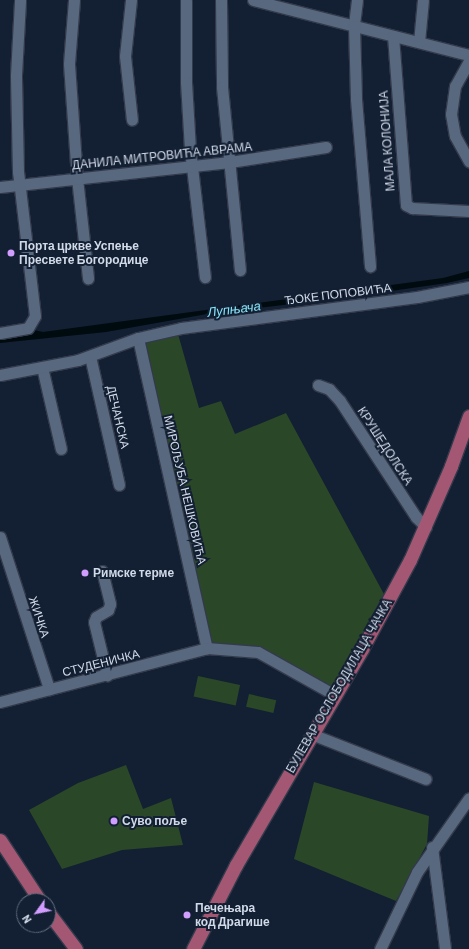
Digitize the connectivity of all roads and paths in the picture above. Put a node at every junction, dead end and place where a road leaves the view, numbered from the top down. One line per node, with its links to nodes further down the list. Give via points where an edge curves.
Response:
1 (20, 0): 21 (street, via 16,81)
2 (74, 0): 20 (street, via 69,64)
3 (131, 0): 15 (street, via 125,66)
4 (186, 0): 19 (street, via 186,82)
5 (221, 0): 18 (street, via 220,59)
6 (253, 0): 9 (street)
7 (357, 0): 10 (street)
8 (423, 0): 12 (street)
9 (274, 3): 10 (street)
10 (354, 26): 11 (street); 24 (street, via 358,124)
11 (393, 36): 12 (street); 23 (street, МАЛА КОЛОНИЈА, via 406,205 412,208)
12 (419, 42): 13 (street)
13 (469, 55)
14 (469, 61): 17 (street, via 455,86 451,114 456,136)
15 (132, 120)
16 (326, 148): 18 (street, ДАНИЛА МИТРОВИЋА АВРАМА)
17 (469, 161)
18 (230, 162): 19 (street, ДАНИЛА МИТРОВИЋА АВРАМА); 25 (street)
19 (191, 165): 20 (street, ДАНИЛА МИТРОВИЋА АВРАМА); 26 (street)
20 (77, 178): 21 (street, ДАНИЛА МИТРОВИЋА АВРАМА); 27 (street)
21 (19, 185): 22 (street, ДАНИЛА МИТРОВИЋА АВРАМА); 29 (street, via 35,312 33,323 25,329)
22 (0, 187)
23 (469, 211)
24 (370, 266)
25 (240, 270)
26 (205, 277)
27 (88, 278)
28 (469, 287): 30 (street, ЂОКЕ ПОПОВИЋА, via 417,297 197,326)
29 (0, 333)
30 (138, 338): 31 (street, ЂОКЕ ПОПОВИЋА); 41 (street, МИРОЉУБА НЕШКОВИЋА)
31 (90, 356): 32 (street, ЂОКЕ ПОПОВИЋА); 37 (street, ДЕЧАНСКА)
32 (42, 367): 33 (street, ЂОКЕ ПОПОВИЋА); 36 (street)
33 (0, 375)
34 (318, 385): 38 (street, КРУШЕДОЛСКА, via 329,389 340,401 416,517)
35 (469, 416): 38 (main road, БУЛЕВАР ОСЛОБОДИЛАЦА ЧАЧКА)
36 (61, 449)
37 (119, 484)
38 (426, 527): 44 (main road, БУЛЕВАР ОСЛОБОДИЛАЦА ЧАЧКА, via 372,631)
39 (0, 537): 43 (street, ЖИЧКА)
40 (102, 571): 42 (street, via 110,604 108,610 96,617 94,622)
41 (207, 648): 42 (street, СТУДЕНИЧКА); 44 (street, СТУДЕНИЧКА, via 258,652)
42 (107, 675): 43 (street, СТУДЕНИЧКА)
43 (49, 689): 45 (street, СТУДЕНИЧКА)
44 (335, 695): 46 (main road, БУЛЕВАР ОСЛОБОДИЛАЦА ЧАЧКА)
45 (0, 701)
46 (311, 734): 47 (street); 54 (main road, БУЛЕВАР ОСЛОБОДИЛАЦА ЧАЧКА, via 225,884)
47 (426, 779)
48 (469, 798): 50 (street)
49 (1, 845): 51 (main road)
50 (432, 847): 55 (street, via 406,890); 56 (street)
51 (34, 893)
52 (56, 923): 53 (main road)
53 (76, 949)
54 (193, 949)
55 (380, 949)
56 (445, 949)

